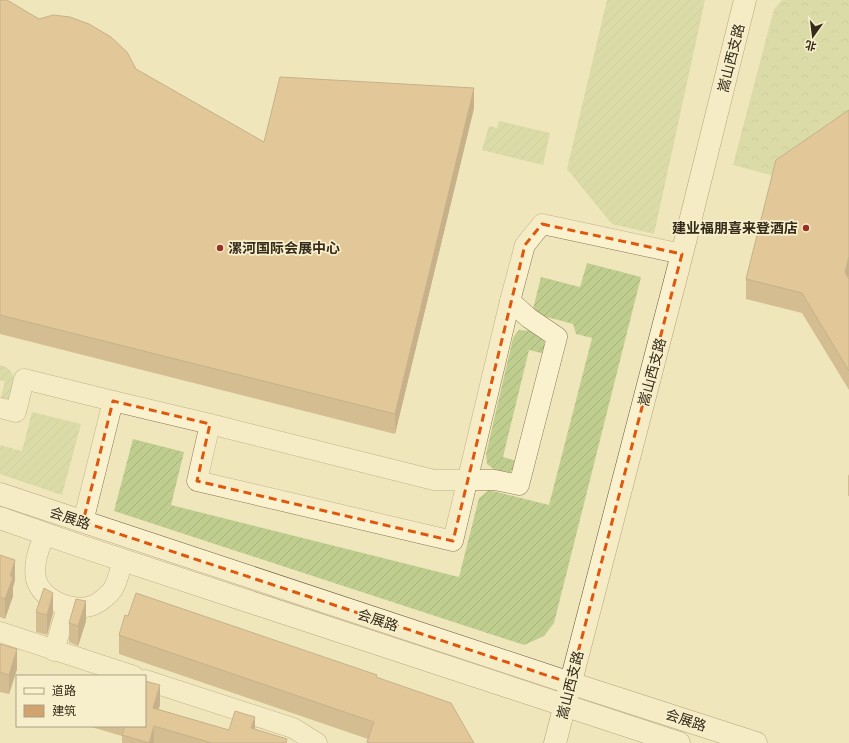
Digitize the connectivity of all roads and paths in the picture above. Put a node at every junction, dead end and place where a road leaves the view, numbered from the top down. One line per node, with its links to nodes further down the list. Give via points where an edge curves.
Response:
1 (745, 0): 2 (street, 嵩山西支路)
2 (682, 254): 3 (street, via 542,224 525,245); 19 (street, 嵩山西支路)
3 (510, 301): 7 (street); 7 (street, via 557,337 519,485 495,480)
4 (113, 401): 5 (street, via 24,379 16,412); 6 (street); 10 (street)
5 (0, 408)
6 (210, 424): 7 (street, via 434,480); 7 (street, via 196,481 453,541)
7 (468, 480)
8 (0, 494): 10 (street, 会展路)
9 (0, 518): 11 (street, 会展路)
10 (83, 522): 12 (street); 19 (street, 会展路)
11 (45, 534): 12 (street, 会展路); 14 (street, via 38,552 36,578 41,590 54,601)
12 (77, 545): 13 (street, 会展路)
13 (123, 560): 14 (street, via 112,589 104,598 92,606); 20 (street, 会展路)
14 (67, 607): 16 (street)
15 (0, 632): 16 (street)
16 (54, 651): 17 (street)
17 (131, 675)
18 (146, 680): 21 (street, via 293,728)
19 (570, 684): 20 (street, 嵩山西支路); 24 (street, 会展路)
20 (565, 704): 22 (street, 嵩山西支路); 23 (street, 会展路)
21 (317, 743)
22 (556, 743)
23 (679, 743)
24 (756, 743)

